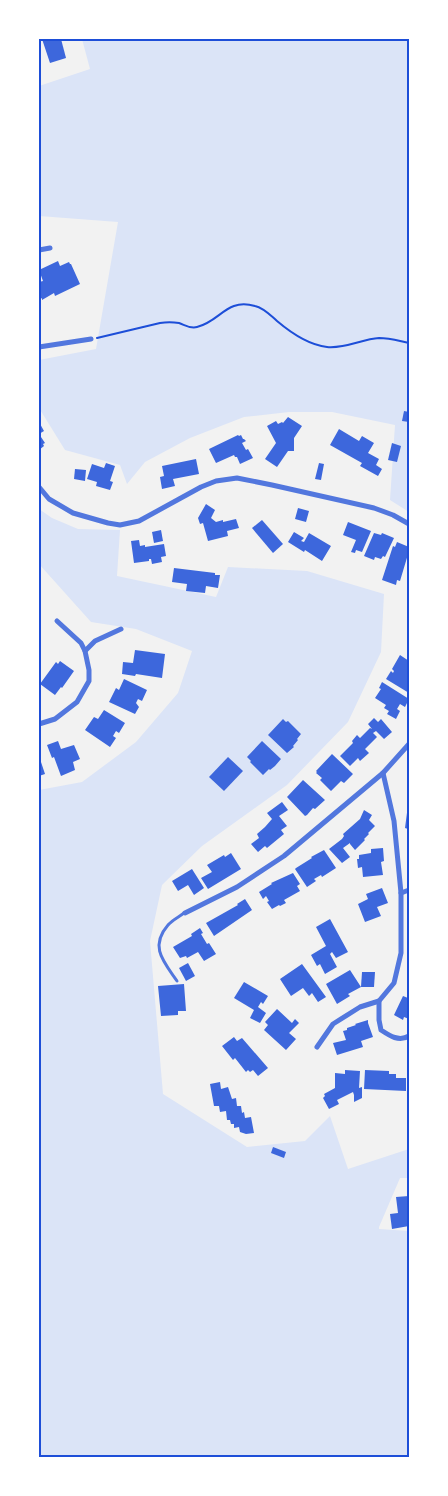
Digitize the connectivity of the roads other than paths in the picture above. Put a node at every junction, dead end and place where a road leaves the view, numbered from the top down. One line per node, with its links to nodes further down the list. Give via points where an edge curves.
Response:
1 (50, 248): 2 (street)
2 (39, 250)
3 (92, 339): 4 (street)
4 (39, 347)
5 (39, 487): 6 (street, via 49,499 73,513 120,525 139,521 216,481 237,478 374,508)
6 (409, 524)
7 (57, 621): 9 (street, via 80,641)
8 (121, 629): 9 (street, via 95,641)
9 (85, 651): 10 (street, via 89,682 77,702 55,719)
10 (39, 724)
11 (409, 744): 12 (street)
12 (383, 774): 14 (street, via 394,821); 15 (street, via 284,856 237,887)
13 (409, 890): 14 (street)
14 (401, 893): 17 (street, via 401,953 394,983)
15 (185, 913): 16 (lane, via 168,924 158,946 161,958)
16 (177, 981)
17 (378, 1001): 18 (street, via 381,1030 391,1037 404,1039); 19 (street, via 360,1007 333,1024)
18 (409, 1036)
19 (317, 1047)

